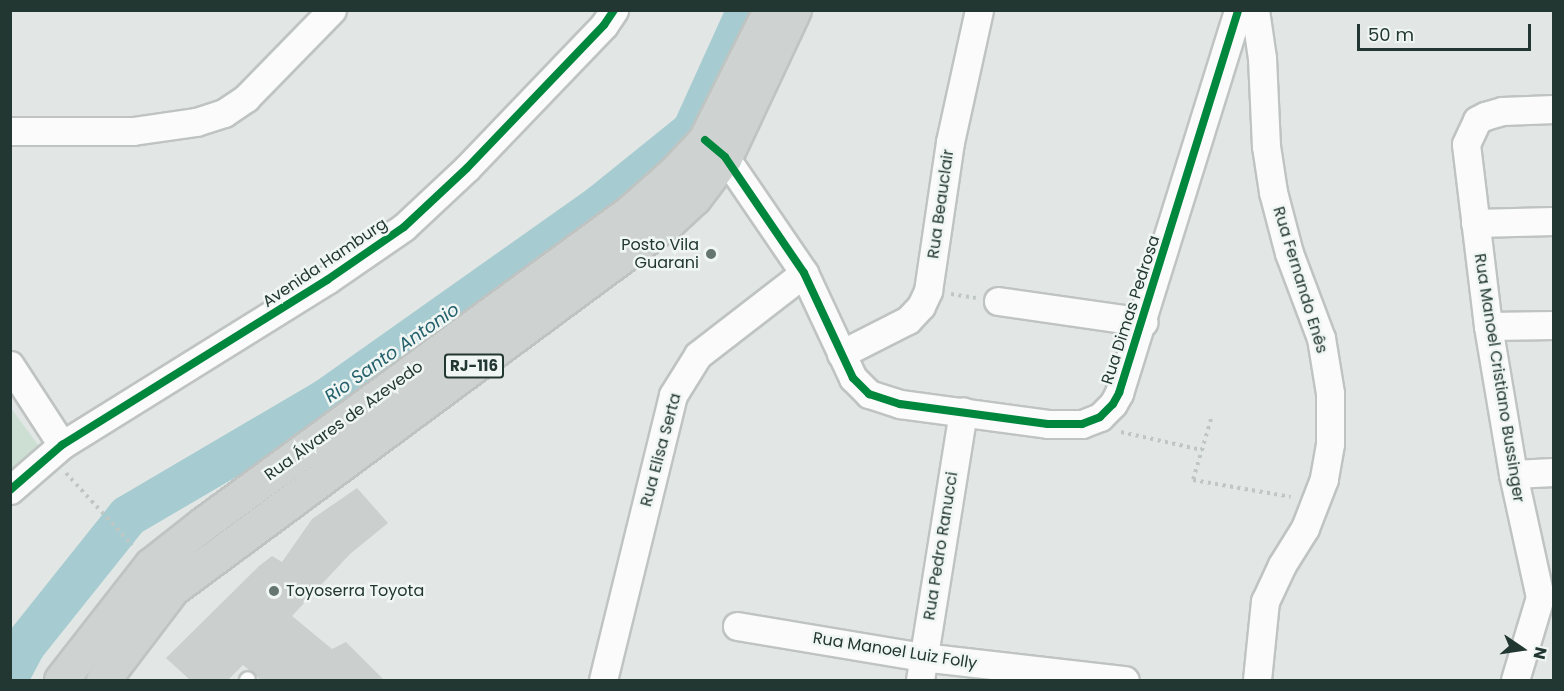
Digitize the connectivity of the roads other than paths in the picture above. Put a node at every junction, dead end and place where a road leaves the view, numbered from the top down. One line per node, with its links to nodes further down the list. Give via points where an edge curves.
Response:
1 (332, 10): 9 (street, via 246,98 224,113 196,122 133,131)
2 (614, 10): 21 (street, Avenida Hamburg, via 467,168 404,227 327,280)
3 (770, 10): 10 (main road, Rua Álvares de Azevedo / RJ-116)
4 (794, 10): 10 (main road, Rua Álvares de Azevedo / RJ-116)
5 (979, 10): 18 (street, Rua Beauclair, via 950,142 928,291 908,320)
6 (1238, 10): 15 (street, Rua Dimas Pedrosa)
7 (1255, 10): 32 (street, Rua Fernando Enês, via 1273,192 1289,254 1321,338 1330,393 1330,444 1324,479 1305,528 1265,602)
8 (1554, 108): 12 (street, Rua Manoel Cristiano Bussinger, via 1502,111 1477,120 1466,144)
9 (10, 131)
10 (715, 149): 13 (street, Rua Dimas Pedrosa); 28 (main road, Rua Álvares de Azevedo / RJ-116, via 673,174 630,212 151,565); 29 (main road, Rua Álvares de Azevedo / RJ-116, via 694,198 668,222 172,589)
11 (1554, 221): 12 (street)
12 (1475, 223): 17 (street, Rua Manoel Cristiano Bussinger)
13 (804, 273): 18 (street, Rua Dimas Pedrosa); 30 (street, Rua Elisa Serta, via 698,355 673,395)
14 (998, 301): 15 (street)
15 (1143, 322): 20 (street, Rua Dimas Pedrosa, via 1113,404 1100,417 1082,424 1048,424)
16 (1554, 325): 17 (street)
17 (1488, 326): 23 (street, Rua Manoel Cristiano Bussinger)
18 (841, 354): 20 (street, Rua Dimas Pedrosa, via 860,388 883,401)
19 (10, 365): 21 (street)
20 (963, 411): 27 (street, Rua Pedro Ranucci)
21 (62, 446): 24 (street, Avenida Hamburg)
22 (1554, 472): 23 (street)
23 (1513, 474): 25 (street, Rua Manoel Cristiano Bussinger)
24 (10, 490)
25 (1547, 599): 33 (street)
26 (737, 626): 27 (street, Rua Manoel Luiz Folly)
27 (921, 669): 31 (street, Rua Manoel Luiz Folly)
28 (61, 681)
29 (103, 681)
30 (603, 681)
31 (1125, 681)
32 (1257, 681)
33 (1515, 681)

